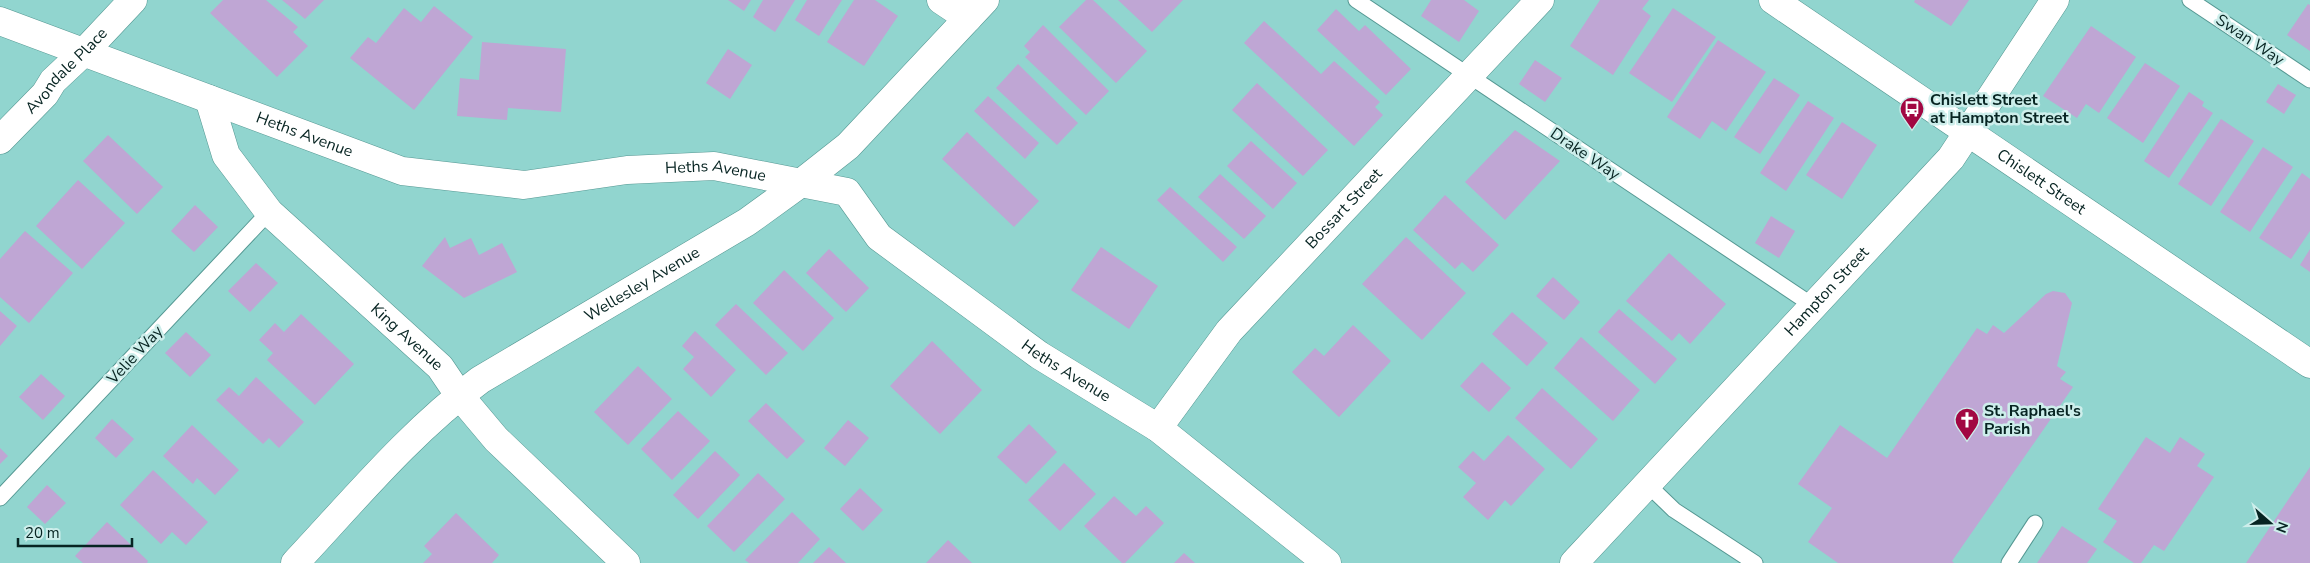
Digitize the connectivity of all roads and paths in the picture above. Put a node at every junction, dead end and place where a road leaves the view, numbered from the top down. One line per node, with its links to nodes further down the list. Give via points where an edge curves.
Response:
1 (133, 0): 10 (street, Avondale Place)
2 (941, 0): 8 (street)
3 (1356, 0): 11 (lane, Drake Way)
4 (1540, 0): 11 (street, Bossart Street)
5 (1773, 0): 14 (street, Chislett Street)
6 (2055, 0): 14 (street, Hampton Street)
7 (2190, 0): 12 (lane, Swan Way)
8 (977, 9): 16 (street, Wellesley Avenue, via 848,146)
9 (0, 21): 10 (street, Heths Avenue)
10 (85, 52): 13 (street, Heths Avenue); 15 (street, Avondale Place, via 53,81 45,94)
11 (1470, 76): 18 (lane, Drake Way); 21 (street, Bossart Street, via 1229,331)
12 (2310, 80)
13 (209, 98): 16 (street, Heths Avenue, via 402,171 524,185 627,170 714,166); 17 (street, King Avenue, via 226,155)
14 (1968, 131): 18 (street, Hampton Street, via 1951,158); 19 (street, Chislett Street)
15 (0, 140)
16 (801, 183): 20 (street, Wellesley Avenue, via 747,222); 21 (street, Heths Avenue, via 847,192 879,237 1039,355)
17 (269, 212): 20 (street, King Avenue, via 440,367); 23 (lane, Velie Way)
18 (1815, 307): 22 (street, Hampton Street)
19 (2310, 364)
20 (459, 395): 25 (street, Wellesley Avenue, via 422,428); 26 (street, King Avenue, via 496,439)
21 (1158, 428): 27 (street, Heths Avenue)
22 (1648, 485): 28 (street, Hampton Street); 29 (lane, via 1674,510)
23 (0, 498)
24 (2035, 523): 30 (lane)
25 (295, 563)
26 (626, 563)
27 (1327, 563)
28 (1574, 563)
29 (1755, 563)
30 (2009, 563)

